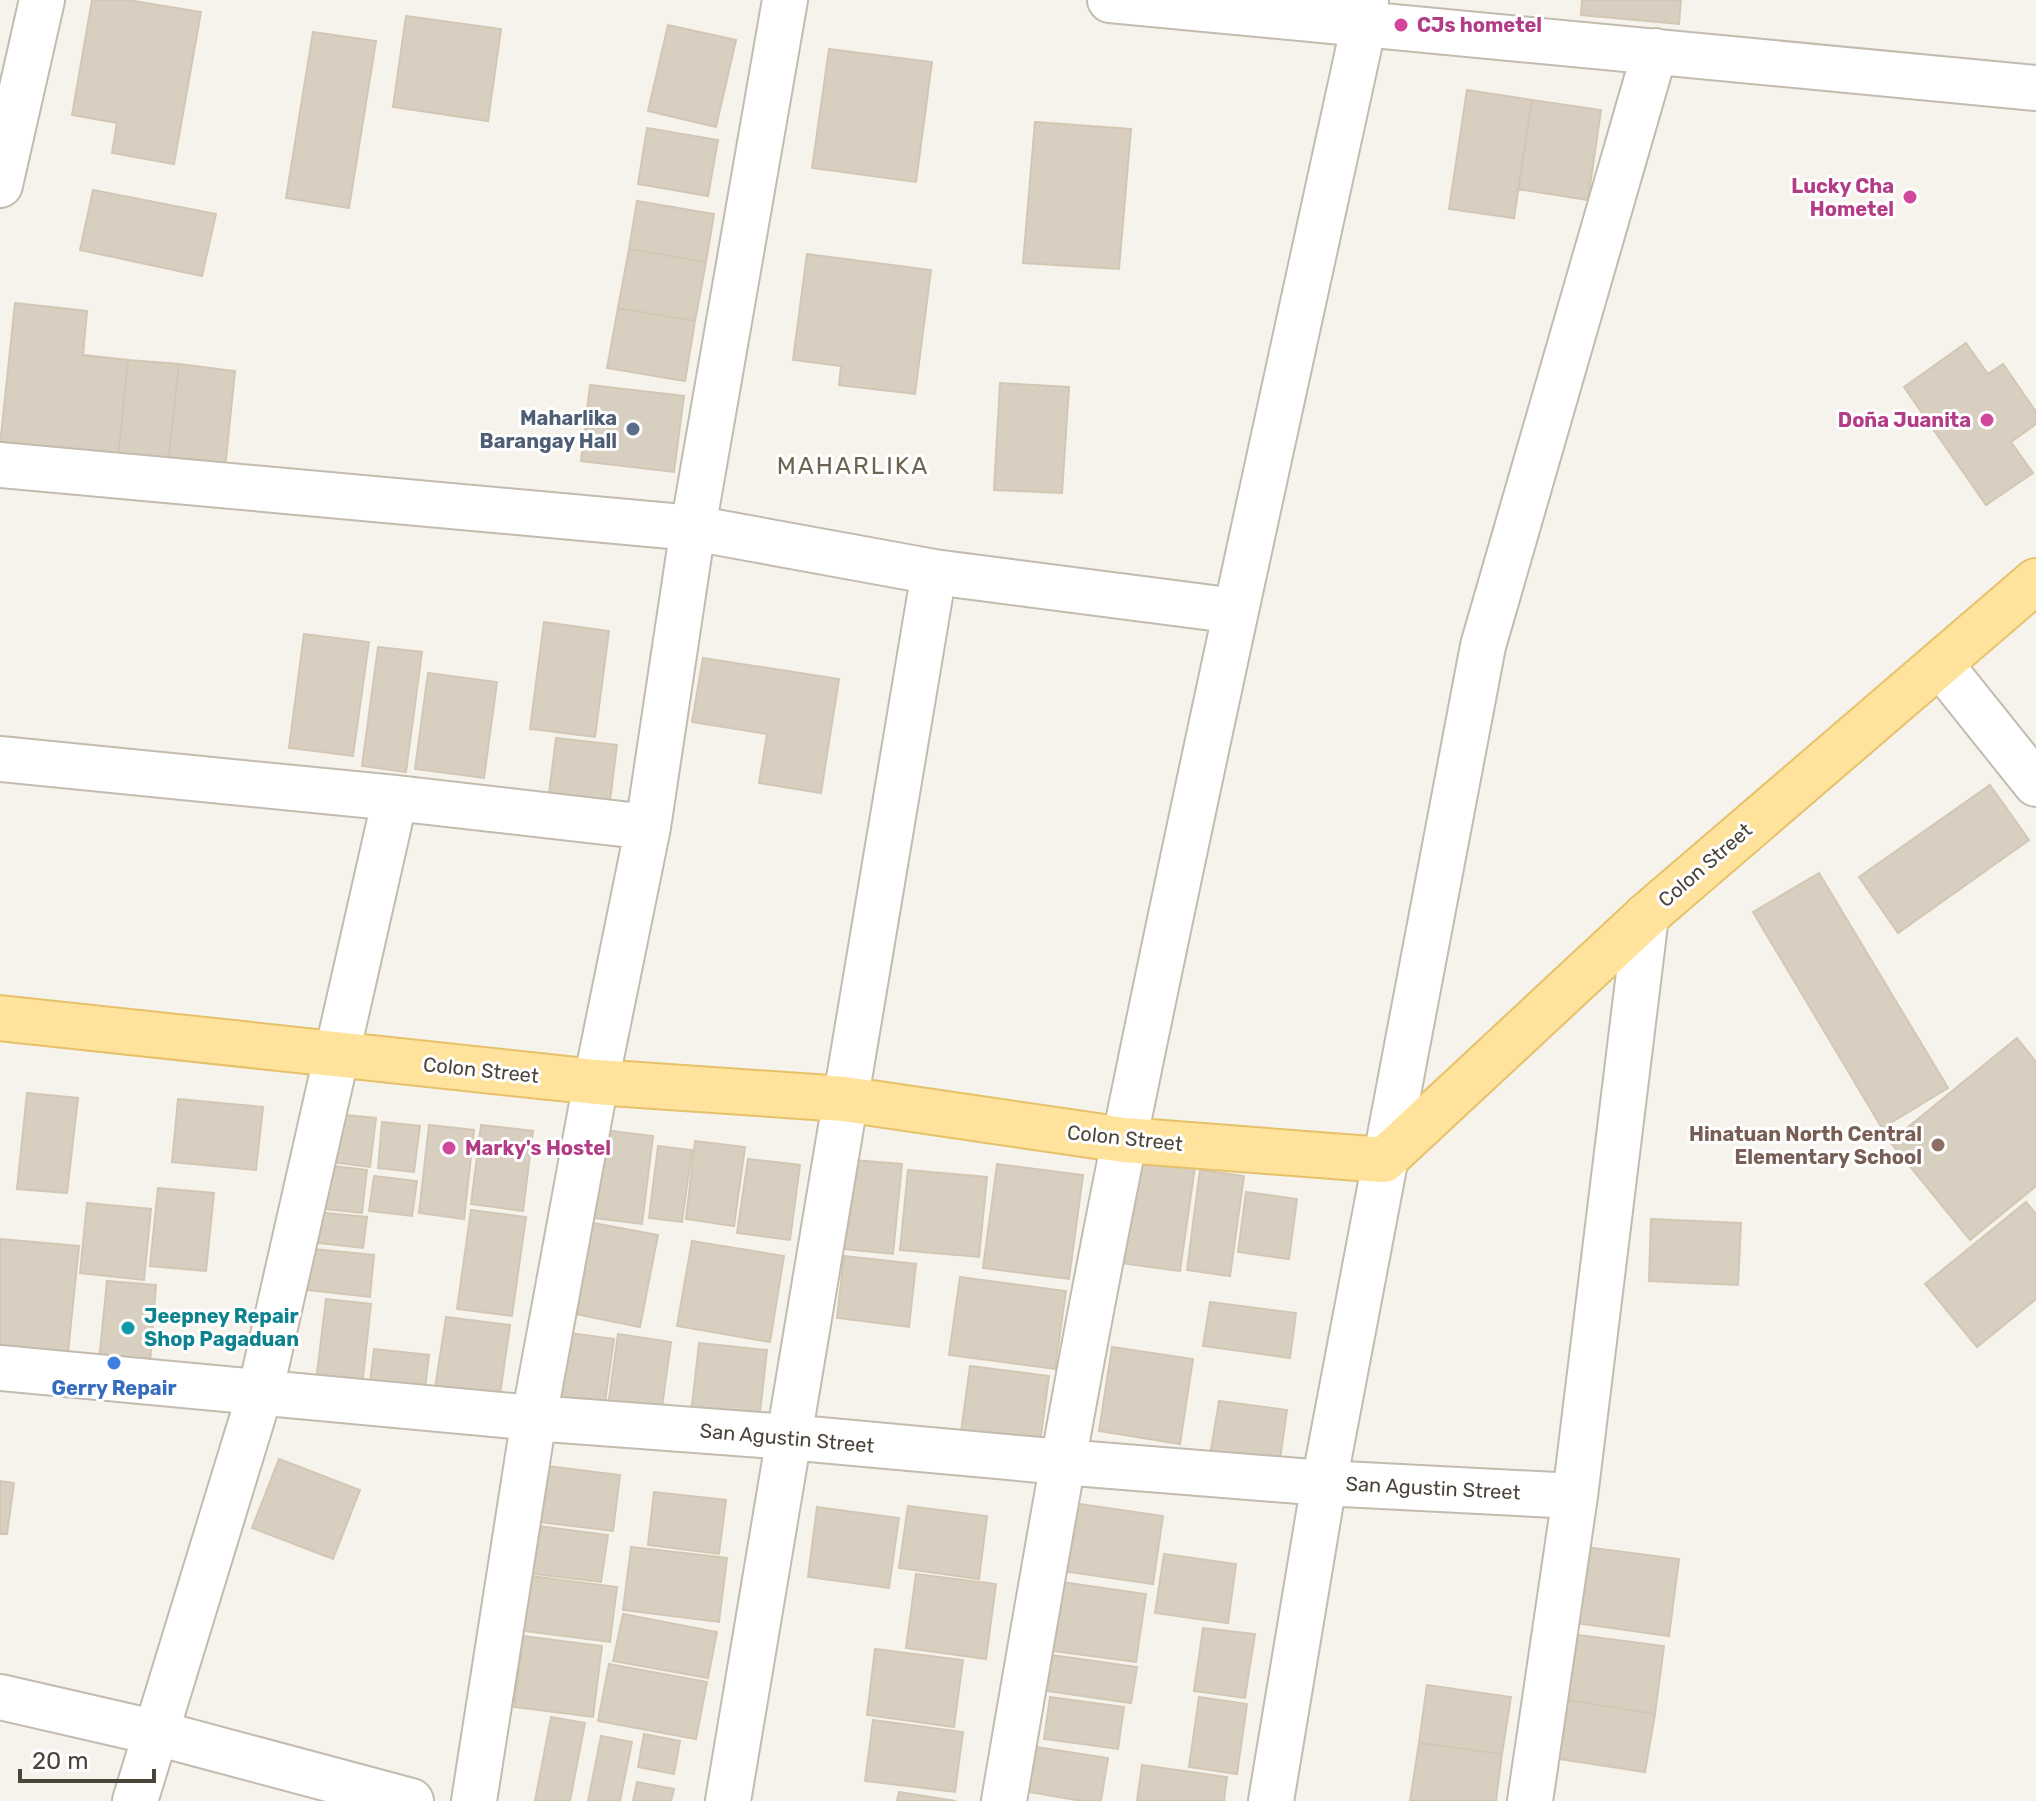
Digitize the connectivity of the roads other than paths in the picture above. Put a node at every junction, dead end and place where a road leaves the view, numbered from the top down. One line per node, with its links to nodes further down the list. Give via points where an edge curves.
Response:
1 (42, 0): 7 (street)
2 (785, 0): 9 (street)
3 (1110, 0): 4 (street)
4 (1365, 12): 5 (street); 12 (street)
5 (1655, 51): 6 (street); 24 (street, via 1483,646)
6 (2036, 88)
7 (0, 185)
8 (0, 465): 9 (street)
9 (693, 528): 10 (street); 17 (street)
10 (934, 572): 12 (street); 22 (street)
11 (2036, 581): 13 (main road, Colon Street)
12 (1236, 611): 23 (street)
13 (1940, 664): 15 (street); 18 (main road, Colon Street)
14 (0, 759): 16 (street)
15 (2036, 784)
16 (395, 798): 17 (street); 20 (street)
17 (648, 827): 21 (street)
18 (1646, 916): 24 (main road, Colon Street); 31 (street)
19 (0, 1018): 20 (main road, Colon Street)
20 (339, 1054): 21 (main road, Colon Street); 26 (street)
21 (596, 1082): 22 (main road, Colon Street); 27 (street)
22 (844, 1099): 23 (main road, Colon Street); 28 (street)
23 (1124, 1140): 24 (main road, Colon Street); 29 (street)
24 (1384, 1160): 30 (street)
25 (0, 1368): 26 (street, San Agustin Street)
26 (260, 1393): 27 (street, San Agustin Street); 33 (street)
27 (534, 1418): 28 (street, San Agustin Street); 36 (street)
28 (788, 1437): 29 (street, San Agustin Street); 37 (street)
29 (1062, 1462): 30 (street, San Agustin Street); 38 (street)
30 (1324, 1483): 31 (street, San Agustin Street); 39 (street)
31 (1575, 1496): 40 (street)
32 (0, 1697): 33 (street)
33 (157, 1733): 34 (street); 35 (street)
34 (135, 1801)
35 (411, 1801)
36 (474, 1801)
37 (728, 1801)
38 (1004, 1801)
39 (1271, 1801)
40 (1530, 1801)

